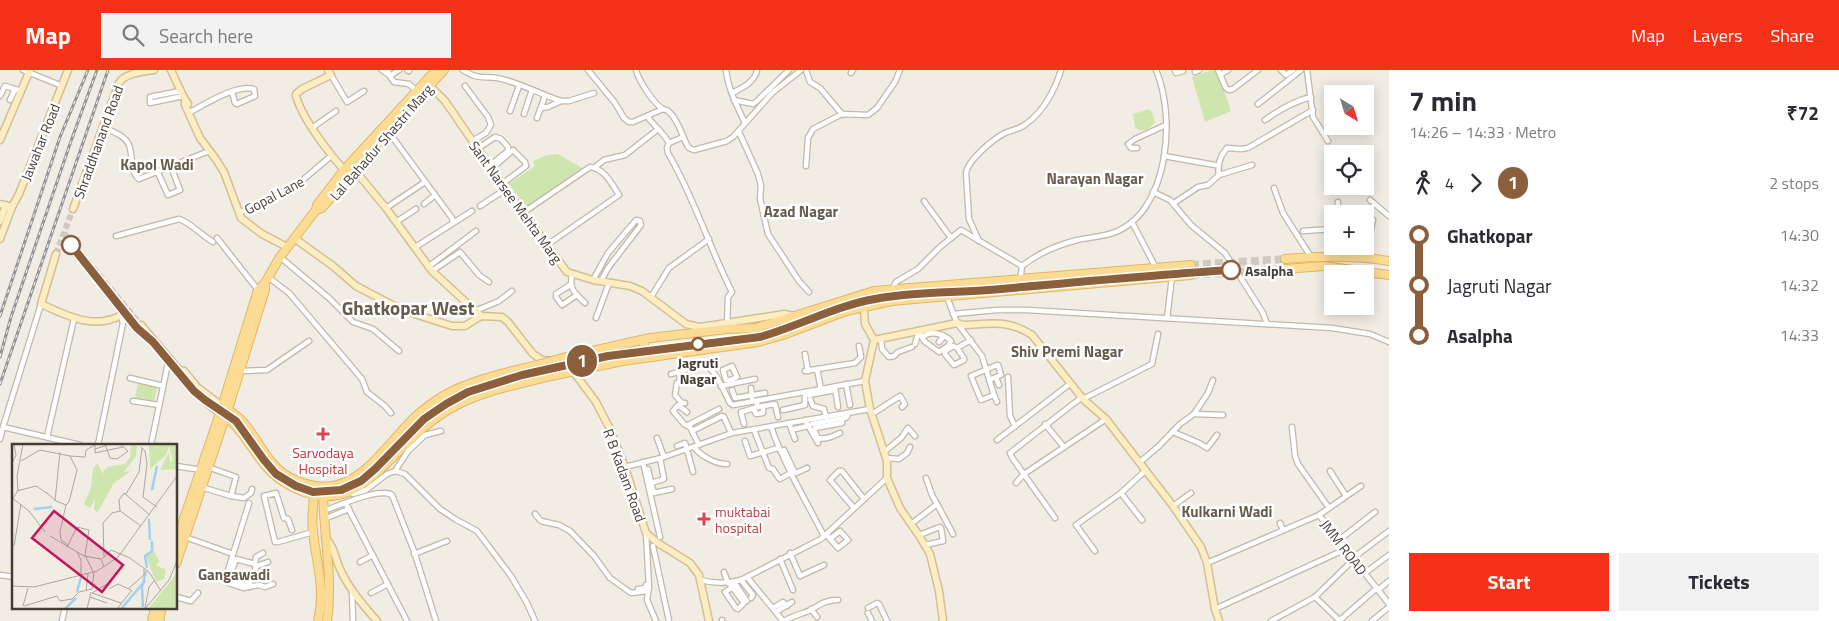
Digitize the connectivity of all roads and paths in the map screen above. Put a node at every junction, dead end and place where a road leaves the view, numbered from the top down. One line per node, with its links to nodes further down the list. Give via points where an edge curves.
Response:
1 (68, 70): 32 (street, Jawahar Road)
2 (154, 70): 63 (street, Shraddhanand Road, via 121,79)
3 (171, 70): 43 (street)
4 (382, 70): 30 (street)
5 (399, 70): 30 (street)
6 (436, 70): 31 (main road, Lal Bahadur Shastri Marg)
7 (444, 70): 31 (main road, Lal Bahadur Shastri Marg)
8 (463, 70): 34 (street, via 472,76 496,78)
9 (636, 70): 51 (street)
10 (726, 70): 41 (street)
11 (756, 70): 41 (street, via 753,79)
12 (788, 70): 47 (street, via 757,102)
13 (801, 70): 61 (street, via 772,93)
14 (806, 70): 57 (street, via 810,82 820,88)
15 (900, 70): 57 (street, via 896,82 868,115)
16 (1061, 70): 121 (street, via 1050,97 1027,123 999,137 967,167 970,219)
17 (1156, 70): 62 (street, via 1163,92)
18 (1174, 70): 27 (street)
19 (1228, 70): 29 (street)
20 (1258, 70): 29 (street, via 1229,90)
21 (1281, 70): 22 (street, via 1286,75)
22 (1293, 70)
23 (1300, 70): 49 (street)
24 (1307, 70): 45 (street)
25 (27, 71): 32 (street); 35 (street)
26 (591, 71): 58 (street, via 624,118 633,122)
27 (1183, 71)
28 (329, 73): 37 (street, via 347,102); 64 (street, via 296,94)
29 (1219, 73)
30 (389, 74): 39 (street, via 394,82 409,84)
31 (428, 84): 39 (main road, Lal Bahadur Shastri Marg); 71 (street, Sant Narsee Mehta Marg, via 445,101)
32 (62, 86): 99 (street, Jawahar Road, via 19,194)
33 (466, 86): 71 (street, via 491,125)
34 (519, 86): 36 (street); 55 (street)
35 (18, 90): 42 (street, via 5,86); 46 (street); 69 (street)
36 (532, 90): 44 (street); 56 (street)
37 (364, 91)
38 (232, 92): 38 (street, via 251,87 255,96 237,104); 53 (street)
39 (420, 93): 66 (main road, Lal Bahadur Shastri Marg); 85 (main road, Lal Bahadur Shastri Marg)
40 (594, 93): 48 (street)
41 (732, 93): 47 (street)
42 (0, 96)
43 (183, 96): 43 (street, via 150,103 150,97); 53 (street); 70 (street)
44 (546, 96): 48 (street); 50 (street)
45 (1311, 97): 52 (street); 60 (street, via 1279,109)
46 (10, 100)
47 (734, 100): 61 (street)
48 (561, 101): 50 (street)
49 (1258, 104)
50 (541, 108): 59 (street)
51 (662, 109): 58 (street); 68 (street, via 671,113)
52 (1312, 110): 72 (street); 87 (street, via 1248,148 1227,148 1219,161)
53 (192, 111): 70 (street)
54 (336, 111): 64 (street)
55 (510, 111)
56 (524, 114)
57 (842, 114): 81 (street, via 810,132)
58 (647, 116): 65 (street)
59 (537, 118)
60 (1265, 120)
61 (745, 123): 67 (street)
62 (1166, 125): 74 (street, via 1128,144); 78 (street)
63 (102, 127): 86 (street, via 129,145 135,175 140,179); 102 (street, Shraddhanand Road)
64 (312, 128): 77 (street)
65 (657, 130): 73 (street); 84 (street, via 625,155 604,160)
66 (388, 131): 85 (main road, Lal Bahadur Shastri Marg); 88 (street)
67 (738, 132): 68 (street, via 727,141 694,150); 154 (street, via 758,174 768,234)
68 (683, 137): 73 (street)
69 (0, 140)
70 (203, 140): 76 (street)
71 (472, 141): 75 (street, Sant Narsee Mehta Marg)
72 (1328, 141)
73 (669, 143): 120 (street, via 668,153 684,181)
74 (1137, 148)
75 (477, 149): 83 (street, Sant Narsee Mehta Marg); 83 (street, via 495,138 501,139 508,147)
76 (210, 153): 82 (street); 106 (street, via 233,194)
77 (331, 156): 85 (street); 106 (street, Gopal Lane, via 298,184)
78 (1164, 156): 79 (street); 91 (street)
79 (1215, 165)
80 (1252, 165): 87 (street)
81 (806, 166)
82 (171, 167): 86 (street); 86 (street, via 180,190 168,195)
83 (490, 167): 89 (street, Sant Narsee Mehta Marg); 89 (street, via 513,150 525,162 526,166)
84 (595, 167): 105 (street, via 590,166); 123 (street, via 619,195)
85 (350, 171): 101 (street); 117 (main road, Lal Bahadur Shastri Marg, via 317,205)
86 (158, 173)
87 (1219, 175): 96 (street, via 1208,185 1198,187)
88 (425, 182): 92 (street); 101 (street)
89 (504, 187): 100 (street); 105 (street, Sant Narsee Mehta Marg)
90 (1274, 188): 130 (street, via 1283,213)
91 (1153, 192): 96 (street); 110 (street, via 1147,206)
92 (435, 195): 97 (street); 111 (street)
93 (1370, 200): 107 (street)
94 (924, 201): 118 (street)
95 (1338, 202): 98 (street)
96 (1174, 203): 174 (street, via 1191,225 1225,252 1264,313)
97 (424, 204)
98 (1338, 205)
99 (6, 206): 108 (street); 119 (street)
100 (480, 206)
101 (386, 208): 109 (street)
102 (73, 209)
103 (416, 209): 109 (street)
104 (472, 211): 111 (street)
105 (524, 212): 123 (street, Sant Narsee Mehta Marg)
106 (239, 213): 124 (street, via 262,234)
107 (1389, 216)
108 (0, 221)
109 (396, 222): 125 (street)
110 (1132, 222): 134 (street, via 1115,233 1075,240); 136 (street)
111 (453, 224): 125 (street)
112 (1324, 230): 114 (street)
113 (476, 231): 137 (street)
114 (1302, 231)
115 (116, 236): 122 (street, via 179,219)
116 (217, 238): 150 (street)
117 (294, 238): 124 (main road, Lal Bahadur Shastri Marg); 167 (street, via 356,286 402,310 452,326 465,326)
118 (951, 238): 121 (street, via 961,230); 151 (street, via 918,269 896,282)
119 (0, 239)
120 (708, 239): 157 (street, via 669,268); 173 (street, via 732,292 728,297)
121 (979, 241): 134 (street)
122 (213, 242)
123 (547, 245): 139 (street, Sant Narsee Mehta Marg)
124 (288, 246): 129 (main road, Lal Bahadur Shastri Marg)
125 (414, 248): 137 (street)
126 (56, 254): 161 (street)
127 (1334, 255): 128 (main road); 130 (main road)
128 (1364, 256): 132 (main road)
129 (280, 257): 144 (main road, Lal Bahadur Shastri Marg); 187 (street, via 353,322 373,329)
130 (1311, 257): 131 (main road)
131 (1285, 259)
132 (1389, 261)
133 (1191, 265): 135 (main road)
134 (1022, 266): 146 (street)
135 (1169, 266): 136 (main road); 142 (main road)
136 (1156, 268): 143 (street); 146 (main road)
137 (430, 269): 147 (street, via 460,252); 164 (street)
138 (1285, 269): 141 (main road, via 1324,266)
139 (572, 274): 145 (street, Sant Narsee Mehta Marg); 149 (street)
140 (1191, 275): 142 (main road)
141 (1389, 275)
142 (1170, 277): 143 (main road); 171 (street)
143 (1159, 278): 152 (main road)
144 (266, 280): 150 (main road, Lal Bahadur Shastri Marg); 176 (main road, Lal Bahadur Shastri Marg); 237 (street, via 289,293 362,379 367,392)
145 (593, 280): 148 (street, Sant Narsee Mehta Marg); 148 (street, via 617,242 636,220 640,221 641,225 613,261)
146 (1020, 280): 151 (main road); 152 (street)
147 (489, 282)
148 (605, 282): 157 (street, Sant Narsee Mehta Marg, via 630,286); 170 (street)
149 (570, 285): 156 (street); 156 (street, via 556,294 556,298 562,305)
150 (258, 290): 176 (main road, Lal Bahadur Shastri Marg)
151 (892, 290): 155 (main road)
152 (1019, 290): 158 (main road)
153 (512, 291): 164 (street, via 499,301)
154 (809, 292)
155 (863, 294): 159 (main road); 162 (street)
156 (577, 295): 160 (street)
157 (651, 297): 173 (street, Sant Narsee Mehta Marg, via 686,324)
158 (947, 297): 162 (main road, via 892,301); 165 (street)
159 (847, 299): 163 (main road); 168 (main road)
160 (585, 302)
161 (42, 304): 169 (street); 252 (street)
162 (865, 307): 163 (main road); 180 (street, via 865,324)
163 (850, 310): 190 (main road, via 758,342)
164 (475, 311): 167 (street)
165 (953, 314): 171 (street, via 1007,310); 172 (street)
166 (122, 315): 169 (street, via 90,322); 272 (street)
167 (481, 316): 291 (street, R B Kadam Road, via 502,318 533,354 542,360 562,361 570,367 600,410)
168 (794, 316): 173 (street, Sant Narsee Mehta Marg, via 784,314); 181 (main road, via 756,328)
169 (74, 318): 264 (street)
170 (596, 318)
171 (1167, 318): 174 (street)
172 (957, 323): 177 (street); 182 (street); 208 (street, via 1009,324 1021,328 1032,335)
173 (727, 324)
174 (1267, 324): 185 (street, via 1332,328 1370,334)
175 (141, 325): 189 (street)
176 (249, 330): 197 (main road, Lal Bahadur Shastri Marg); 234 (main road, Lal Bahadur Shastri Marg)
177 (921, 334): 179 (street); 179 (street, via 924,341 940,352 951,341); 180 (street); 180 (street, via 913,346 889,358)
178 (1158, 334): 222 (street, via 1152,364)
179 (944, 336): 184 (street)
180 (877, 339): 191 (street)
181 (643, 340): 190 (main road); 199 (main road, bridge)
182 (971, 340): 186 (street); 195 (street, via 982,356)
183 (309, 341): 197 (street, via 267,370)
184 (939, 342)
185 (1389, 342)
186 (957, 348): 186 (street, via 953,346 945,351 956,365 964,360)
187 (399, 351)
188 (805, 354): 194 (street, via 806,371)
189 (169, 358): 211 (street); 234 (street, via 192,391 203,401)
190 (646, 358): 213 (main road, bridge, via 583,369)
191 (870, 358): 192 (street, via 861,352 856,363); 207 (street)
192 (848, 364): 194 (street); 196 (street)
193 (1004, 364): 195 (street, via 994,364)
194 (817, 369): 216 (street)
195 (985, 369): 203 (street, via 998,365 1002,373); 205 (street); 219 (street, via 971,376 978,386 981,400)
196 (849, 370)
197 (239, 371): 234 (main road, Lal Bahadur Shastri Marg)
198 (679, 372): 200 (street); 212 (street, via 705,365); 226 (street, via 680,381 675,395 682,404)
199 (503, 374): 213 (main road); 307 (main road, via 456,389 425,408 370,466)
200 (671, 374)
201 (1008, 377): 251 (street, via 1010,416)
202 (130, 378): 211 (street)
203 (996, 378): 205 (street); 210 (street)
204 (755, 379): 212 (street)
205 (989, 380): 219 (street)
206 (1214, 380): 239 (street)
207 (865, 381): 209 (street); 236 (street)
208 (1071, 383): 222 (street); 251 (street)
209 (846, 384): 215 (street); 227 (street)
210 (999, 385)
211 (163, 386): 228 (street)
212 (721, 386): 224 (street, via 731,404)
213 (507, 388): 314 (main road, via 458,404 431,421 373,477)
214 (751, 388): 220 (street)
215 (835, 388): 216 (street); 221 (street); 230 (street)
216 (821, 389): 221 (street)
217 (732, 390): 220 (street, via 735,398)
218 (765, 393): 220 (street)
219 (994, 394): 225 (street)
220 (752, 395): 224 (street)
221 (808, 395): 224 (street); 233 (street, via 806,405); 242 (street, via 813,406 824,409)
222 (1082, 398): 244 (street); 248 (street)
223 (133, 401): 228 (street)
224 (755, 401): 229 (street)
225 (997, 402)
226 (686, 403)
227 (850, 405)
228 (159, 406): 273 (street)
229 (758, 407): 241 (street, via 775,404); 247 (street, via 741,412)
230 (838, 407)
231 (902, 408): 236 (street, via 905,404 900,396)
232 (719, 409): 249 (street)
233 (783, 410)
234 (224, 411): 294 (main road, Lal Bahadur Shastri Marg); 302 (main road, via 242,420 252,442)
235 (687, 412): 249 (street, via 678,405 673,411)
236 (871, 412): 238 (street); 283 (street)
237 (392, 413)
238 (848, 413): 242 (street); 243 (street, via 848,417)
239 (1194, 414): 240 (street); 259 (street)
240 (1223, 415)
241 (778, 417)
242 (826, 417): 245 (street)
243 (842, 419): 250 (street); 261 (street, via 842,423 815,428 818,438)
244 (1106, 419): 277 (street); 287 (street)
245 (805, 420): 246 (street); 250 (street)
246 (789, 423): 253 (street); 267 (street)
247 (744, 424)
248 (1045, 424): 277 (street); 301 (street, via 1010,452)
249 (688, 425): 258 (street)
250 (810, 425): 255 (street); 270 (street)
251 (1015, 426): 268 (street)
252 (3, 427): 264 (street); 266 (street)
253 (771, 427): 256 (street); 278 (street)
254 (1292, 427): 327 (street, via 1298,464)
255 (795, 429)
256 (754, 430): 260 (street); 282 (street)
257 (441, 431): 297 (street, via 425,435)
258 (692, 431): 260 (street, via 722,416); 274 (street)
259 (1173, 432): 262 (street, via 1207,448); 287 (street)
260 (731, 433): 274 (street)
261 (840, 433)
262 (1217, 435)
263 (915, 436): 283 (street, via 908,428)
264 (47, 437): 271 (street)
265 (657, 438): 285 (street)
266 (0, 439)
267 (795, 439)
268 (997, 440)
269 (744, 441): 282 (street, via 749,456)
270 (818, 443)
271 (76, 444)
272 (98, 444)
273 (151, 444)
274 (699, 445): 275 (street)
275 (694, 447): 279 (street); 288 (street, via 702,455)
276 (910, 447): 283 (street, via 899,459)
277 (1064, 447): 301 (street)
278 (778, 448): 282 (street); 284 (street)
279 (686, 449): 281 (street); 281 (street, via 685,443 676,444); 299 (street)
280 (784, 450): 284 (street)
281 (679, 452): 285 (street)
282 (763, 452): 300 (street, via 769,468 780,479)
283 (885, 455): 303 (street)
284 (784, 456): 300 (street)
285 (662, 458): 286 (street); 292 (street)
286 (643, 462): 291 (street); 351 (street)
287 (1140, 462): 296 (street)
288 (727, 464)
289 (668, 465): 292 (street)
290 (178, 466): 294 (street)
291 (625, 467): 341 (street, R B Kadam Road)
292 (661, 467): 305 (street, via 664,479)
293 (807, 468): 300 (street, via 798,473)
294 (205, 469): 310 (main road, Lal Bahadur Shastri Marg); 317 (street, via 236,477); 346 (main road, Lal Bahadur Shastri Marg)
295 (648, 469): 305 (street)
296 (1146, 470): 315 (street); 325 (street)
297 (394, 471): 314 (street, via 360,493); 418 (street, via 405,474 440,509 477,531 511,576)
298 (1330, 471): 319 (street)
299 (694, 472)
300 (792, 472): 343 (street)
301 (1024, 474): 306 (street); 333 (street)
302 (283, 477): 308 (main road); 318 (main road)
303 (887, 478): 321 (street); 336 (street)
304 (926, 478): 324 (street)
305 (651, 483): 313 (street, via 655,494)
306 (1016, 483)
307 (342, 485): 311 (main road); 314 (street)
308 (314, 486): 311 (main road); 318 (main road)
309 (1361, 486): 319 (street)
310 (201, 487): 317 (street); 347 (main road, Lal Bahadur Shastri Marg)
311 (323, 487): 320 (main road)
312 (252, 489): 317 (street, via 251,494 244,498)
313 (672, 489)
314 (349, 492): 320 (main road)
315 (1121, 493): 334 (street); 354 (street, via 1076,525)
316 (1191, 493): 325 (street)
317 (231, 496)
318 (314, 496): 320 (main road); 340 (main road)
319 (1346, 496): 327 (street)
320 (323, 497): 331 (main road)
321 (864, 499): 326 (street); 326 (street, via 839,471 830,480)
322 (249, 503): 357 (street)
323 (346, 504): 328 (street); 331 (street); 358 (street, via 383,492 392,495)
324 (937, 504): 336 (street); 342 (street)
325 (1173, 506): 366 (street, via 1201,547)
326 (854, 508): 343 (street)
327 (1329, 508): 332 (street)
328 (349, 509): 331 (street); 359 (street)
329 (1375, 512): 349 (street)
330 (535, 514): 393 (street, via 541,521 570,531 610,578 631,593)
331 (324, 515): 345 (main road)
332 (1319, 515): 338 (street, JMM ROAD); 349 (street, JMM ROAD)
333 (1054, 518)
334 (1142, 520)
335 (1280, 523): 338 (street)
336 (911, 524): 344 (street)
337 (292, 530): 340 (street, via 288,519 284,518 276,493 264,496 275,542)
338 (1283, 530): 366 (street, JMM ROAD)
339 (1389, 531): 362 (street)
340 (313, 532): 371 (main road)
341 (646, 533): 351 (street, R B Kadam Road); 351 (street)
342 (953, 534)
343 (825, 535): 348 (street); 356 (street)
344 (919, 535): 352 (street); 352 (street, via 941,528 943,541)
345 (324, 536): 370 (street, via 333,546); 371 (main road)
346 (178, 537)
347 (185, 537): 357 (street); 361 (main road, Lal Bahadur Shastri Marg)
348 (830, 539)
349 (1339, 540): 353 (street, JMM ROAD)
350 (447, 541): 358 (street)
351 (655, 543): 379 (street, R B Kadam Road, via 690,563); 383 (street); 420 (street)
352 (925, 546): 425 (street, via 939,591)
353 (1346, 549): 362 (street, JMM ROAD); 406 (street)
354 (1094, 552)
355 (263, 553): 367 (street, via 256,557)
356 (790, 553): 363 (street); 368 (street, via 800,576)
357 (233, 554): 378 (street)
358 (414, 554): 417 (street)
359 (373, 555): 365 (street); 372 (street)
360 (1389, 555): 375 (street)
361 (178, 558)
362 (1353, 558): 375 (street, JMM ROAD); 397 (street)
363 (780, 559): 377 (street); 392 (street)
364 (268, 562): 367 (street)
365 (360, 562)
366 (1207, 563): 406 (street)
367 (256, 565): 378 (street, via 236,559); 387 (street, via 255,576)
368 (824, 565)
369 (387, 566): 372 (street)
370 (340, 568): 371 (street); 394 (street)
371 (324, 570): 412 (main road); 413 (main road, via 330,602)
372 (381, 570): 385 (street)
373 (724, 572): 386 (street)
374 (241, 573): 382 (street)
375 (1365, 573): 390 (street, JMM ROAD)
376 (645, 574): 383 (street)
377 (747, 577): 380 (street); 407 (street)
378 (228, 580): 382 (street); 387 (street, via 243,588)
379 (701, 580): 386 (street); 421 (street, R B Kadam Road)
380 (741, 580): 386 (street); 388 (street)
381 (1389, 582): 390 (street)
382 (238, 583): 387 (street)
383 (647, 583): 389 (street, via 646,588); 393 (street)
384 (273, 584): 387 (street, via 266,587)
385 (388, 584): 396 (street); 416 (street)
386 (731, 584): 386 (street, via 744,603 738,609 725,592); 391 (street)
387 (249, 585)
388 (745, 586): 391 (street); 391 (street, via 753,595 749,599)
389 (638, 588)
390 (1377, 589): 401 (street, JMM ROAD); 428 (street)
391 (740, 590)
392 (793, 590)
393 (648, 591): 419 (street, via 647,600)
394 (352, 592): 414 (street); 415 (street)
395 (198, 593): 398 (street, via 191,601)
396 (371, 593)
397 (1315, 597): 427 (street); 428 (street)
398 (178, 598)
399 (838, 600): 405 (street, via 823,602)
400 (792, 602): 407 (street, via 787,606 783,602)
401 (1389, 605): 429 (street)
402 (66, 608): 409 (street)
403 (155, 608): 410 (main road)
404 (162, 608): 411 (main road)
405 (811, 609): 408 (street); 422 (street)
406 (1215, 609): 426 (street)
407 (775, 610): 422 (street)
408 (817, 618)
409 (62, 621)
410 (152, 621)
411 (159, 621)
412 (318, 621)
413 (327, 621)
414 (353, 621)
415 (377, 621)
416 (407, 621)
417 (436, 621)
418 (535, 621)
419 (656, 621)
420 (669, 621)
421 (709, 621)
422 (784, 621)
423 (872, 621): 424 (street, via 868,611 876,603)
424 (887, 621)
425 (943, 621)
426 (1219, 621)
427 (1271, 621)
428 (1340, 621)
429 (1372, 621)

